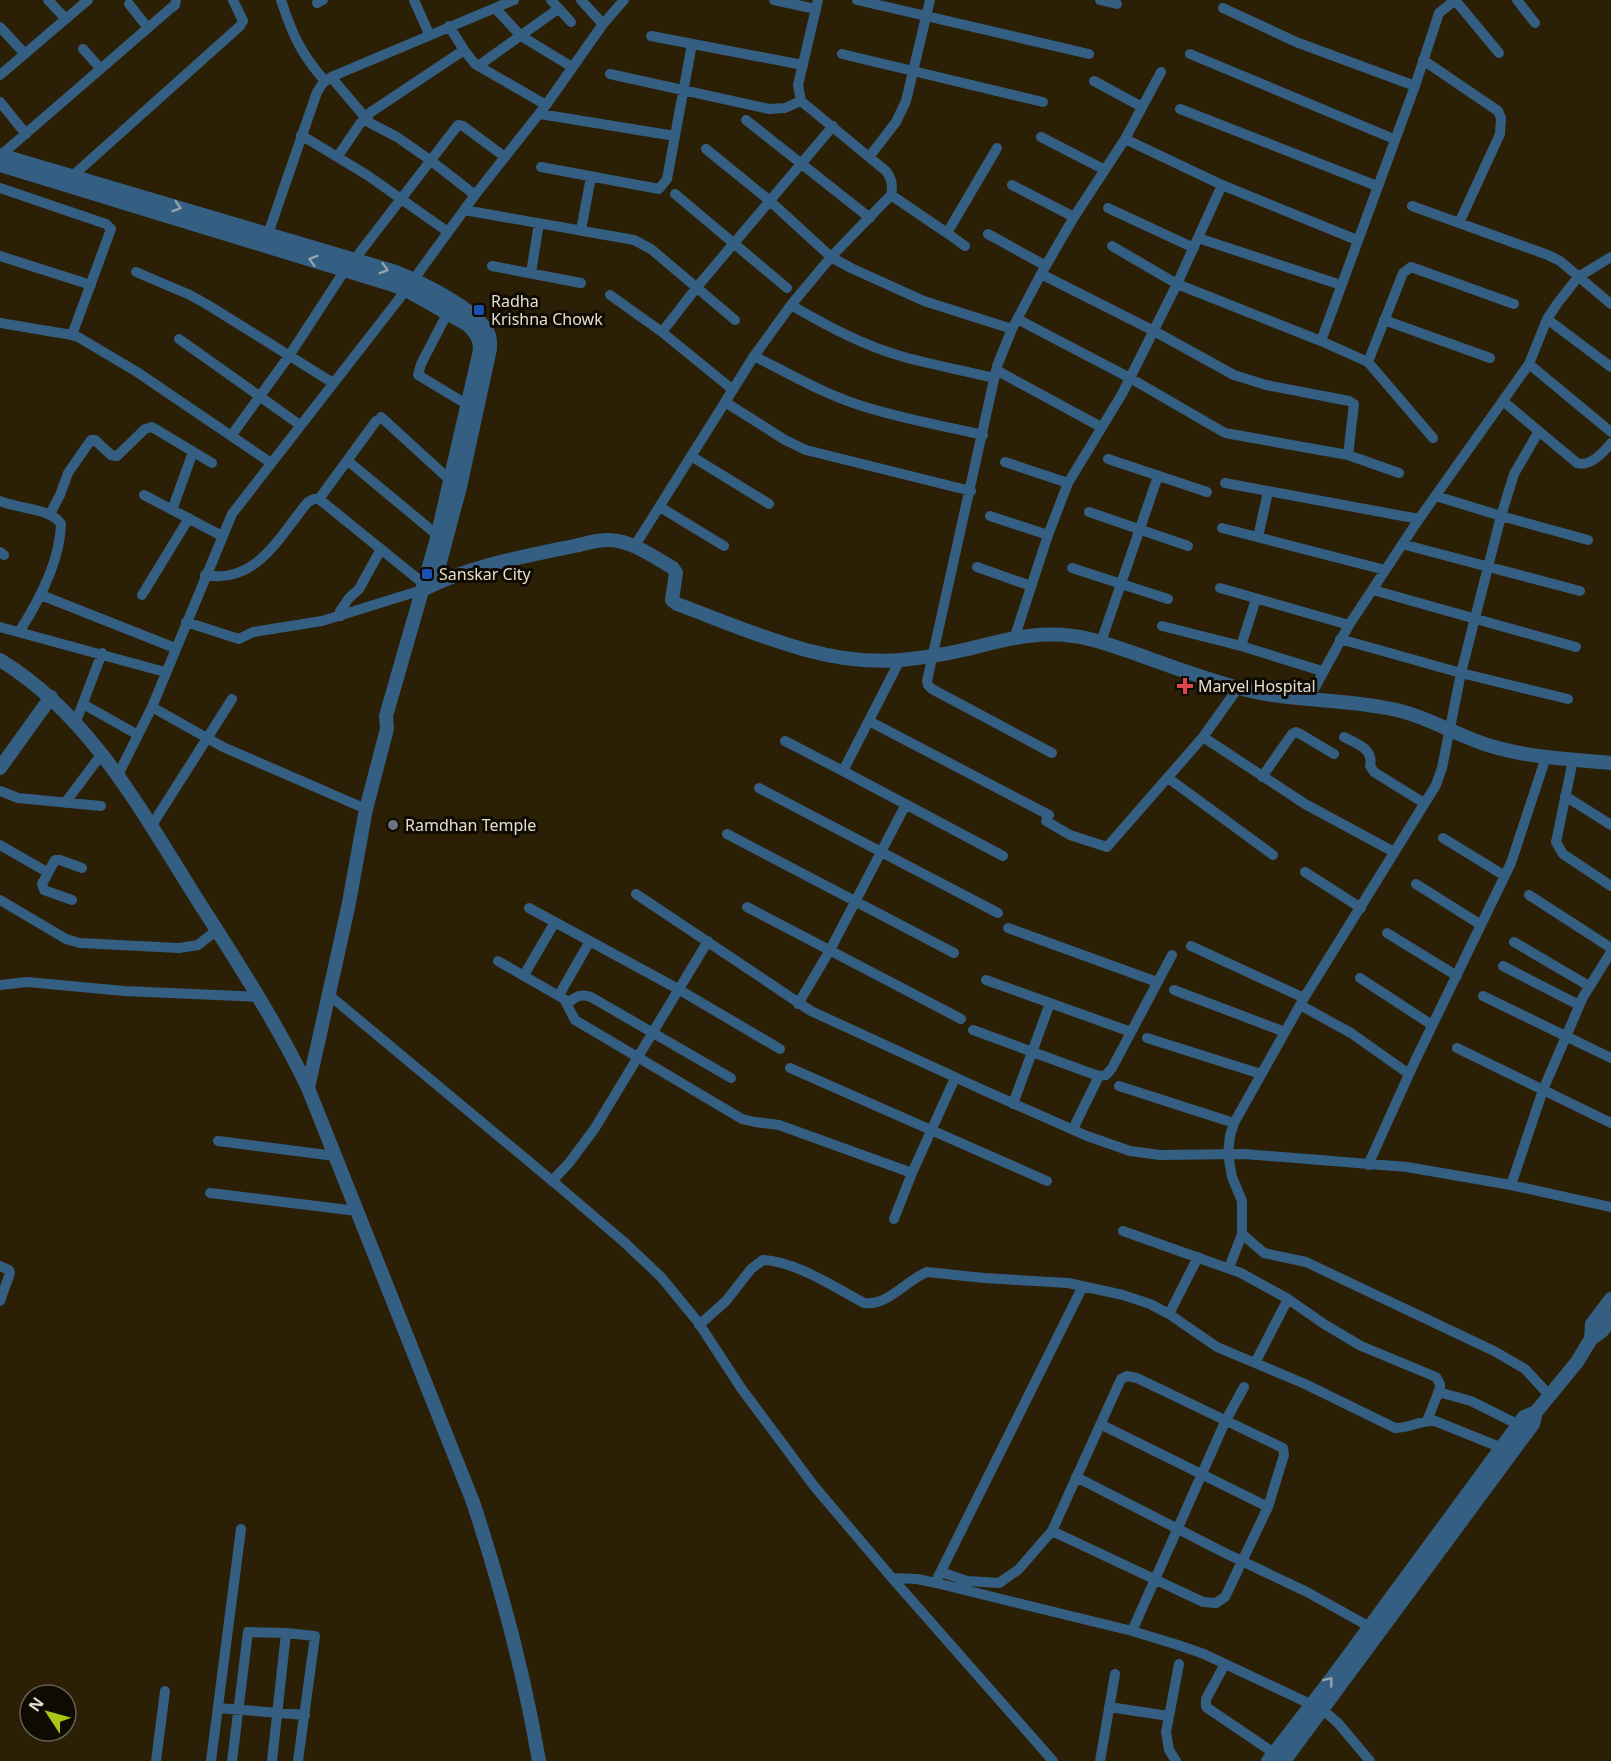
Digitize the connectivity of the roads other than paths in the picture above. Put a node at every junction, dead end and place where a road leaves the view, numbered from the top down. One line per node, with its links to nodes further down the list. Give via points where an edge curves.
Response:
1 (48, 0): 23 (street)
2 (88, 0): 23 (street)
3 (176, 0): 29 (street)
4 (232, 0): 80 (street, via 242,17 240,26)
5 (281, 0): 50 (street, via 306,60)
6 (414, 0): 30 (street)
7 (514, 0): 20 (street)
8 (581, 0): 26 (street)
9 (774, 0): 19 (street)
10 (857, 0): 22 (street)
11 (930, 0): 22 (street)
12 (1100, 0): 18 (street)
13 (1455, 0): 36 (street); 41 (street, via 1439,13)
14 (1516, 0): 25 (street)
15 (618, 2): 26 (street)
16 (129, 4): 29 (street)
17 (554, 4): 24 (street); 31 (street)
18 (1117, 4)
19 (817, 5): 43 (street)
20 (495, 8): 27 (street); 31 (street)
21 (1223, 8): 52 (street, via 1296,42)
22 (926, 17): 39 (street); 46 (street)
23 (66, 19): 37 (street)
24 (571, 22)
25 (1535, 23)
26 (603, 24): 44 (street)
27 (449, 26): 30 (street); 35 (street)
28 (0, 27): 37 (street)
29 (148, 28): 45 (street)
30 (429, 34): 50 (street)
31 (521, 36): 42 (street); 44 (street)
32 (651, 36): 33 (street)
33 (692, 44): 43 (street); 53 (street)
34 (83, 49): 45 (street)
35 (464, 50): 42 (street); 60 (street)
36 (1499, 53)
37 (25, 54): 49 (street)
38 (842, 54): 46 (street)
39 (1089, 54)
40 (1190, 54): 68 (street)
41 (1423, 60): 52 (street); 96 (street, via 1498,111 1501,118 1500,135)
42 (478, 66): 59 (street)
43 (803, 66): 54 (street, via 798,85)
44 (572, 67): 59 (street)
45 (101, 69): 63 (street)
46 (914, 70): 56 (street); 73 (street, via 902,113)
47 (1161, 72): 57 (street)
48 (610, 74): 53 (street)
49 (0, 75)
50 (328, 79): 60 (street); 64 (street, via 317,92)
51 (1094, 81): 57 (street)
52 (1415, 86): 68 (street)
53 (683, 90): 54 (street, via 769,109 785,108); 65 (street)
54 (801, 100): 62 (street)
55 (0, 102): 63 (street)
56 (1044, 102)
57 (1142, 107): 67 (street)
58 (1180, 109): 83 (street)
59 (543, 110): 65 (street); 72 (street)
60 (365, 117): 71 (street); 75 (street)
61 (746, 120): 76 (street)
62 (833, 126): 73 (street); 76 (street)
63 (26, 134): 74 (street)
64 (302, 135): 71 (street); 100 (street)
65 (675, 136): 79 (street, via 667,179 659,189)
66 (1041, 137): 78 (street)
67 (1125, 139): 78 (street); 82 (street)
68 (1394, 139): 83 (street)
69 (997, 148): 99 (street)
70 (706, 149): 89 (street)
71 (338, 156): 88 (street)
72 (505, 157): 75 (street, via 458,125); 86 (street)
73 (869, 157): 87 (street, via 891,178)
74 (0, 158): 80 (street)
75 (430, 160): 86 (street); 88 (street)
76 (801, 163): 89 (street); 94 (street)
77 (541, 167): 79 (street)
78 (1105, 170): 93 (street)
79 (591, 177): 97 (street)
80 (68, 180): 100 (street, one-way to 100); 110 (street, one-way to 80)
81 (1012, 185): 93 (street)
82 (1222, 185): 102 (street); 104 (street)
83 (1377, 186): 102 (street)
84 (0, 188): 118 (street, via 110,226)
85 (675, 194): 103 (street)
86 (475, 195): 92 (street)
87 (891, 195): 94 (street); 99 (street)
88 (401, 198): 98 (street); 110 (street)
89 (770, 201): 103 (street); 108 (street)
90 (1412, 206): 96 (street)
91 (1107, 208): 104 (street)
92 (464, 210): 95 (street); 98 (street)
93 (1074, 217): 112 (street)
94 (870, 218): 108 (street)
95 (539, 223): 97 (street); 114 (street)
96 (1459, 223): 115 (street, via 1548,255)
97 (581, 230): 121 (street, via 641,244)
98 (448, 232): 119 (street)
99 (947, 233): 105 (street)
100 (268, 234): 110 (street)
101 (988, 234): 112 (street)
102 (1357, 240): 120 (street)
103 (734, 243): 121 (street); 122 (street)
104 (1196, 243): 117 (street); 120 (street)
105 (965, 246)
106 (1112, 246): 117 (street)
107 (0, 256): 118 (street)
108 (831, 257): 126 (street); 132 (street, via 924,301)
109 (1611, 257): 115 (street)
110 (349, 265): 119 (street); 138 (street)
111 (492, 266): 114 (street)
112 (1044, 270): 132 (street); 133 (street)
113 (136, 272): 138 (street, via 190,295)
114 (531, 273): 116 (street)
115 (1578, 277): 125 (street); 128 (street)
116 (581, 282)
117 (1177, 284): 133 (street); 137 (street)
118 (91, 285): 135 (street)
119 (410, 285): 127 (street); 146 (street); 194 (street, via 446,297 474,317 488,331 490,339 482,392)
120 (1341, 285): 137 (street)
121 (697, 287): 129 (street); 134 (street)
122 (787, 288)
123 (610, 295): 134 (street)
124 (1514, 304): 130 (street, via 1411,267 1403,273)
125 (1611, 304)
126 (791, 306): 139 (street); 144 (street, via 904,357)
127 (448, 312): 151 (street, via 468,325 480,342); 151 (street, via 418,375)
128 (1547, 319): 142 (street); 143 (street)
129 (735, 320)
130 (1384, 320): 140 (street); 141 (street)
131 (0, 323): 135 (street)
132 (1015, 324): 144 (street); 145 (street)
133 (1154, 331): 145 (street); 161 (street, via 1234,375 1354,404)
134 (662, 332): 147 (street)
135 (72, 335): 157 (street, via 137,372)
136 (179, 339): 148 (street)
137 (1321, 341): 141 (street)
138 (289, 356): 146 (street); 148 (street)
139 (754, 356): 147 (street); 156 (street, via 855,404)
140 (1490, 358)
141 (1368, 362): 158 (street)
142 (1529, 364): 150 (street); 155 (street)
143 (1611, 367)
144 (995, 374): 153 (street); 156 (street)
145 (1130, 378): 153 (street); 161 (street, via 1225,433)
146 (333, 383): 152 (street)
147 (733, 390): 149 (street)
148 (260, 396): 152 (street); 157 (street)
149 (725, 402): 162 (street); 173 (street, via 806,450)
150 (1504, 402): 154 (street); 177 (street)
151 (468, 405): 170 (street)
152 (300, 425): 167 (street)
153 (1101, 427): 171 (street)
154 (1539, 431): 159 (street, via 1583,464); 186 (street, via 1514,474)
155 (1611, 432)
156 (983, 435): 173 (street)
157 (231, 436): 167 (street)
158 (1433, 438)
159 (1611, 443)
160 (193, 452): 166 (street); 182 (street); 184 (street, via 152,428 145,429 117,456 91,440 68,473)
161 (1348, 454): 168 (street)
162 (691, 456): 180 (street); 181 (street)
163 (1108, 459): 169 (street)
164 (348, 461): 170 (street, via 379,419); 178 (street); 194 (street)
165 (1005, 462): 171 (street)
166 (212, 463)
167 (271, 463): 192 (street, via 232,514)
168 (1400, 473)
169 (1158, 476): 174 (street); 190 (street)
170 (451, 481): 194 (street)
171 (1068, 483): 191 (street)
172 (1224, 483): 175 (street)
173 (970, 491): 230 (street)
174 (1208, 492)
175 (1268, 492): 188 (street); 193 (street)
176 (144, 495): 182 (street)
177 (1436, 496): 186 (street); 188 (street)
178 (319, 499): 200 (street); 205 (street, via 308,502 253,566 235,575)
179 (0, 501): 184 (street)
180 (769, 504)
181 (660, 507): 197 (street); 199 (street)
182 (172, 510): 187 (street)
183 (1089, 512): 190 (street)
184 (50, 514): 212 (street, via 61,524 61,531)
185 (990, 516): 191 (street)
186 (1501, 516): 195 (street); 203 (street)
187 (189, 518): 192 (street); 213 (street)
188 (1419, 519): 196 (street)
189 (1222, 528): 193 (street)
190 (1140, 529): 198 (street); 206 (street)
191 (1048, 535): 208 (street)
192 (222, 536): 205 (street)
193 (1258, 537): 204 (street)
194 (442, 538): 207 (street)
195 (1588, 540)
196 (1402, 544): 203 (street); 204 (street)
197 (724, 546)
198 (1188, 546)
199 (634, 547): 207 (street, via 611,540 598,541 456,575); 232 (street, via 673,568 676,573 671,596 677,604 790,645 859,660)
200 (381, 549): 207 (street); 216 (street, via 360,589 340,611)
201 (977, 567): 208 (street)
202 (1072, 567): 206 (street)
203 (1488, 567): 211 (street); 217 (street)
204 (1385, 570): 210 (street)
205 (205, 575): 218 (street)
206 (1122, 584): 214 (street); 225 (street)
207 (427, 586): 216 (street); 269 (street, via 386,716 388,723)
208 (1031, 586): 223 (street)
209 (1220, 588): 215 (street)
210 (1373, 590): 217 (street); 219 (street)
211 (1580, 591)
212 (41, 595): 222 (street); 228 (street)
213 (142, 595)
214 (1168, 599)
215 (1256, 599): 219 (street); 226 (street)
216 (341, 616): 218 (street, via 253,632 239,639)
217 (1473, 619): 227 (street); 235 (street)
218 (186, 622): 228 (street)
219 (1349, 625): 224 (street)
220 (1162, 626): 226 (street)
221 (0, 627): 222 (street)
222 (19, 632): 229 (street)
223 (1015, 636): 225 (street, via 1052,634); 230 (street)
224 (1340, 639): 233 (street); 235 (street)
225 (1101, 642): 236 (street)
226 (1241, 646): 233 (street)
227 (1576, 647)
228 (175, 648): 234 (street)
229 (102, 653): 234 (street); 241 (street)
230 (933, 656): 232 (street); 251 (street, via 928,686)
231 (0, 660): 237 (street)
232 (900, 660): 243 (street)
233 (1322, 671): 240 (street)
234 (165, 672): 242 (street)
235 (1461, 673): 239 (street); 245 (street)
236 (1238, 688): 240 (street); 247 (street)
237 (51, 697): 244 (street); 257 (street)
238 (232, 699): 249 (street)
239 (1568, 699)
240 (1308, 700): 245 (street, via 1394,709)
241 (83, 704): 244 (street); 246 (street)
242 (152, 707): 246 (street); 249 (street)
243 (869, 721): 258 (street); 261 (street, via 1048,818 1070,835 1107,847)
244 (75, 724): 252 (street)
245 (1449, 729): 254 (street, via 1488,745); 266 (street, via 1442,768)
246 (138, 735): 259 (street)
247 (1203, 737): 260 (street); 261 (street)
248 (1344, 737): 266 (street, via 1369,753 1374,772)
249 (206, 738): 269 (street); 270 (street)
250 (785, 741): 258 (street)
251 (1052, 753)
252 (101, 754): 259 (street); 265 (street)
253 (1334, 754): 260 (street, via 1296,732)
254 (1546, 757): 255 (street); 282 (street)
255 (1573, 760): 256 (street); 264 (street)
256 (1611, 763)
257 (0, 768)
258 (843, 771): 267 (street)
259 (118, 775): 270 (street)
260 (1262, 777): 276 (street)
261 (1168, 778): 277 (street)
262 (759, 788): 275 (street)
263 (0, 791): 265 (street, via 18,798)
264 (1565, 796): 271 (street); 284 (street, via 1556,834 1558,849)
265 (65, 802): 268 (street)
266 (1424, 803): 276 (street)
267 (906, 804): 275 (street); 278 (street)
268 (101, 806)
269 (366, 810): 318 (street)
270 (152, 825): 297 (street)
271 (1611, 825)
272 (726, 834): 289 (street)
273 (1443, 838): 282 (street)
274 (0, 844): 280 (street)
275 (881, 852): 289 (street); 293 (street)
276 (1394, 852): 292 (street)
277 (1273, 855)
278 (1003, 856)
279 (82, 868): 280 (street, via 58,860)
280 (47, 872): 288 (street, via 42,887)
281 (1305, 872): 292 (street)
282 (1505, 876): 295 (street)
283 (1416, 884): 295 (street)
284 (1611, 886)
285 (636, 894): 300 (street)
286 (1529, 895): 304 (street)
287 (0, 900): 297 (street, via 80,944 179,948 198,945)
288 (72, 900)
289 (856, 901): 303 (street); 305 (street)
290 (747, 907): 303 (street)
291 (529, 908): 294 (street)
292 (1361, 908): 322 (street)
293 (998, 913)
294 (555, 922): 299 (street); 309 (street)
295 (1481, 925): 310 (street)
296 (1008, 928): 313 (street)
297 (217, 930): 321 (street)
298 (1387, 933): 310 (street)
299 (590, 941): 316 (street); 319 (street)
300 (708, 941): 316 (street); 325 (street)
301 (1514, 942): 315 (street)
302 (1191, 946): 322 (street)
303 (830, 950): 325 (street); 327 (street)
304 (1611, 950): 315 (street)
305 (954, 953)
306 (1172, 955): 313 (street)
307 (498, 961): 309 (street)
308 (1503, 966): 326 (street)
309 (524, 975): 319 (street)
310 (1457, 976): 328 (street)
311 (1360, 978): 328 (street)
312 (986, 980): 324 (street)
313 (1157, 982): 331 (street)
314 (0, 984): 321 (street, via 27,982)
315 (1588, 986): 326 (street)
316 (678, 989): 330 (street); 336 (street)
317 (1173, 990): 332 (street)
318 (329, 995): 347 (street); 359 (street)
319 (559, 995): 323 (street)
320 (1483, 996): 333 (street)
321 (259, 998): 347 (street)
322 (1302, 1002): 332 (street); 342 (street)
323 (568, 1003): 330 (street, via 585,994); 338 (street, via 575,1020)
324 (1050, 1003): 331 (street); 337 (street)
325 (798, 1004): 345 (street)
326 (1579, 1005): 333 (street)
327 (961, 1019)
328 (1432, 1025): 342 (street)
329 (973, 1030): 337 (street)
330 (653, 1032): 338 (street); 344 (street)
331 (1131, 1032): 343 (street, via 1109,1072)
332 (1285, 1032): 341 (street)
333 (1566, 1037): 339 (street); 348 (street)
334 (1147, 1038): 341 (street)
335 (1457, 1048): 348 (street)
336 (780, 1049)
337 (1033, 1051): 343 (street); 349 (street)
338 (638, 1058): 358 (street, via 742,1119 779,1125); 359 (street, via 595,1128)
339 (1611, 1059)
340 (790, 1068): 352 (street)
341 (1261, 1074): 350 (street)
342 (1409, 1074): 357 (street)
343 (1099, 1076): 353 (street)
344 (731, 1078)
345 (955, 1078): 349 (street); 352 (street)
346 (1119, 1086): 350 (street)
347 (308, 1088): 356 (street)
348 (1543, 1090): 351 (street); 361 (street)
349 (1013, 1104): 353 (street)
350 (1234, 1123): 355 (street)
351 (1611, 1123)
352 (931, 1129): 358 (street); 360 (street)
353 (1073, 1129): 355 (street, via 1146,1154)
354 (218, 1141): 356 (street)
355 (1228, 1154): 357 (street); 367 (street, via 1242,1201)
356 (335, 1156): 364 (street)
357 (1368, 1165): 361 (street, via 1407,1167)
358 (912, 1173): 365 (street)
359 (552, 1181): 377 (street, via 661,1277)
360 (1047, 1181)
361 (1511, 1185): 363 (street)
362 (210, 1193): 364 (street)
363 (1611, 1207)
364 (357, 1211): 420 (street, via 484,1533 514,1636)
365 (894, 1220)
366 (1123, 1231): 368 (street)
367 (1242, 1234): 370 (street); 382 (street, via 1264,1253 1306,1262 1494,1351 1525,1369)
368 (1197, 1257): 370 (street); 375 (street)
369 (0, 1266): 374 (street, via 10,1273)
370 (1229, 1268): 372 (street)
371 (1083, 1286): 375 (street, via 1123,1295); 377 (street, via 927,1272 874,1304 864,1303 805,1273 763,1260); 396 (street)
372 (1288, 1299): 379 (street); 381 (street, via 1361,1346 1436,1377 1440,1384)
373 (1611, 1299): 378 (street, via 1592,1324)
374 (0, 1301)
375 (1169, 1314): 379 (street, via 1203,1338)
376 (1611, 1319): 378 (street)
377 (699, 1324): 397 (street, via 814,1486)
378 (1591, 1339): 382 (street)
379 (1255, 1364): 384 (street, via 1395,1428)
380 (1244, 1387): 385 (street)
381 (1438, 1392): 384 (street); 387 (street, via 1471,1401)
382 (1550, 1395): 383 (street)
383 (1536, 1412): 387 (street, via 1524,1417); 408 (street, via 1533,1424)
384 (1427, 1421): 388 (street, via 1443,1423)
385 (1225, 1422): 386 (street, via 1127,1376 1121,1379); 389 (street); 391 (street, via 1283,1448)
386 (1102, 1425): 389 (street); 390 (street)
387 (1519, 1425): 388 (street)
388 (1502, 1448): 400 (street)
389 (1202, 1475): 391 (street); 392 (street)
390 (1076, 1477): 392 (street); 394 (street)
391 (1268, 1507): 395 (street)
392 (1178, 1528): 395 (street); 398 (street)
393 (241, 1529): 409 (street)
394 (1053, 1531): 396 (street, via 1018,1570 999,1583 967,1581); 398 (street)
395 (1244, 1562): 398 (street, via 1225,1596 1216,1603 1203,1602); 400 (street)
396 (941, 1572): 399 (street)
397 (892, 1578): 399 (street); 421 (street)
398 (1155, 1579): 401 (street)
399 (936, 1583): 401 (street)
400 (1370, 1627): 408 (street, one-way to 400)
401 (1132, 1632): 404 (street)
402 (286, 1633): 410 (street, via 248,1632); 411 (street); 412 (street, via 315,1636)
403 (1179, 1664): 413 (street)
404 (1225, 1664): 408 (street); 414 (street, via 1206,1699 1206,1707)
405 (1115, 1674): 407 (street)
406 (165, 1691): 415 (street)
407 (1109, 1707): 413 (street); 422 (street)
408 (1317, 1707): 414 (street); 424 (street, via 1338,1723)
409 (218, 1708): 410 (street); 416 (street)
410 (239, 1710): 411 (street); 417 (street)
411 (277, 1713): 412 (street); 418 (street)
412 (305, 1715): 419 (street)
413 (1169, 1716): 423 (street, via 1166,1741)
414 (1275, 1758)
415 (156, 1761)
416 (211, 1761)
417 (232, 1761)
418 (272, 1761)
419 (298, 1761)
420 (539, 1761)
421 (1053, 1761)
422 (1100, 1761)
423 (1176, 1761)
424 (1370, 1761)

